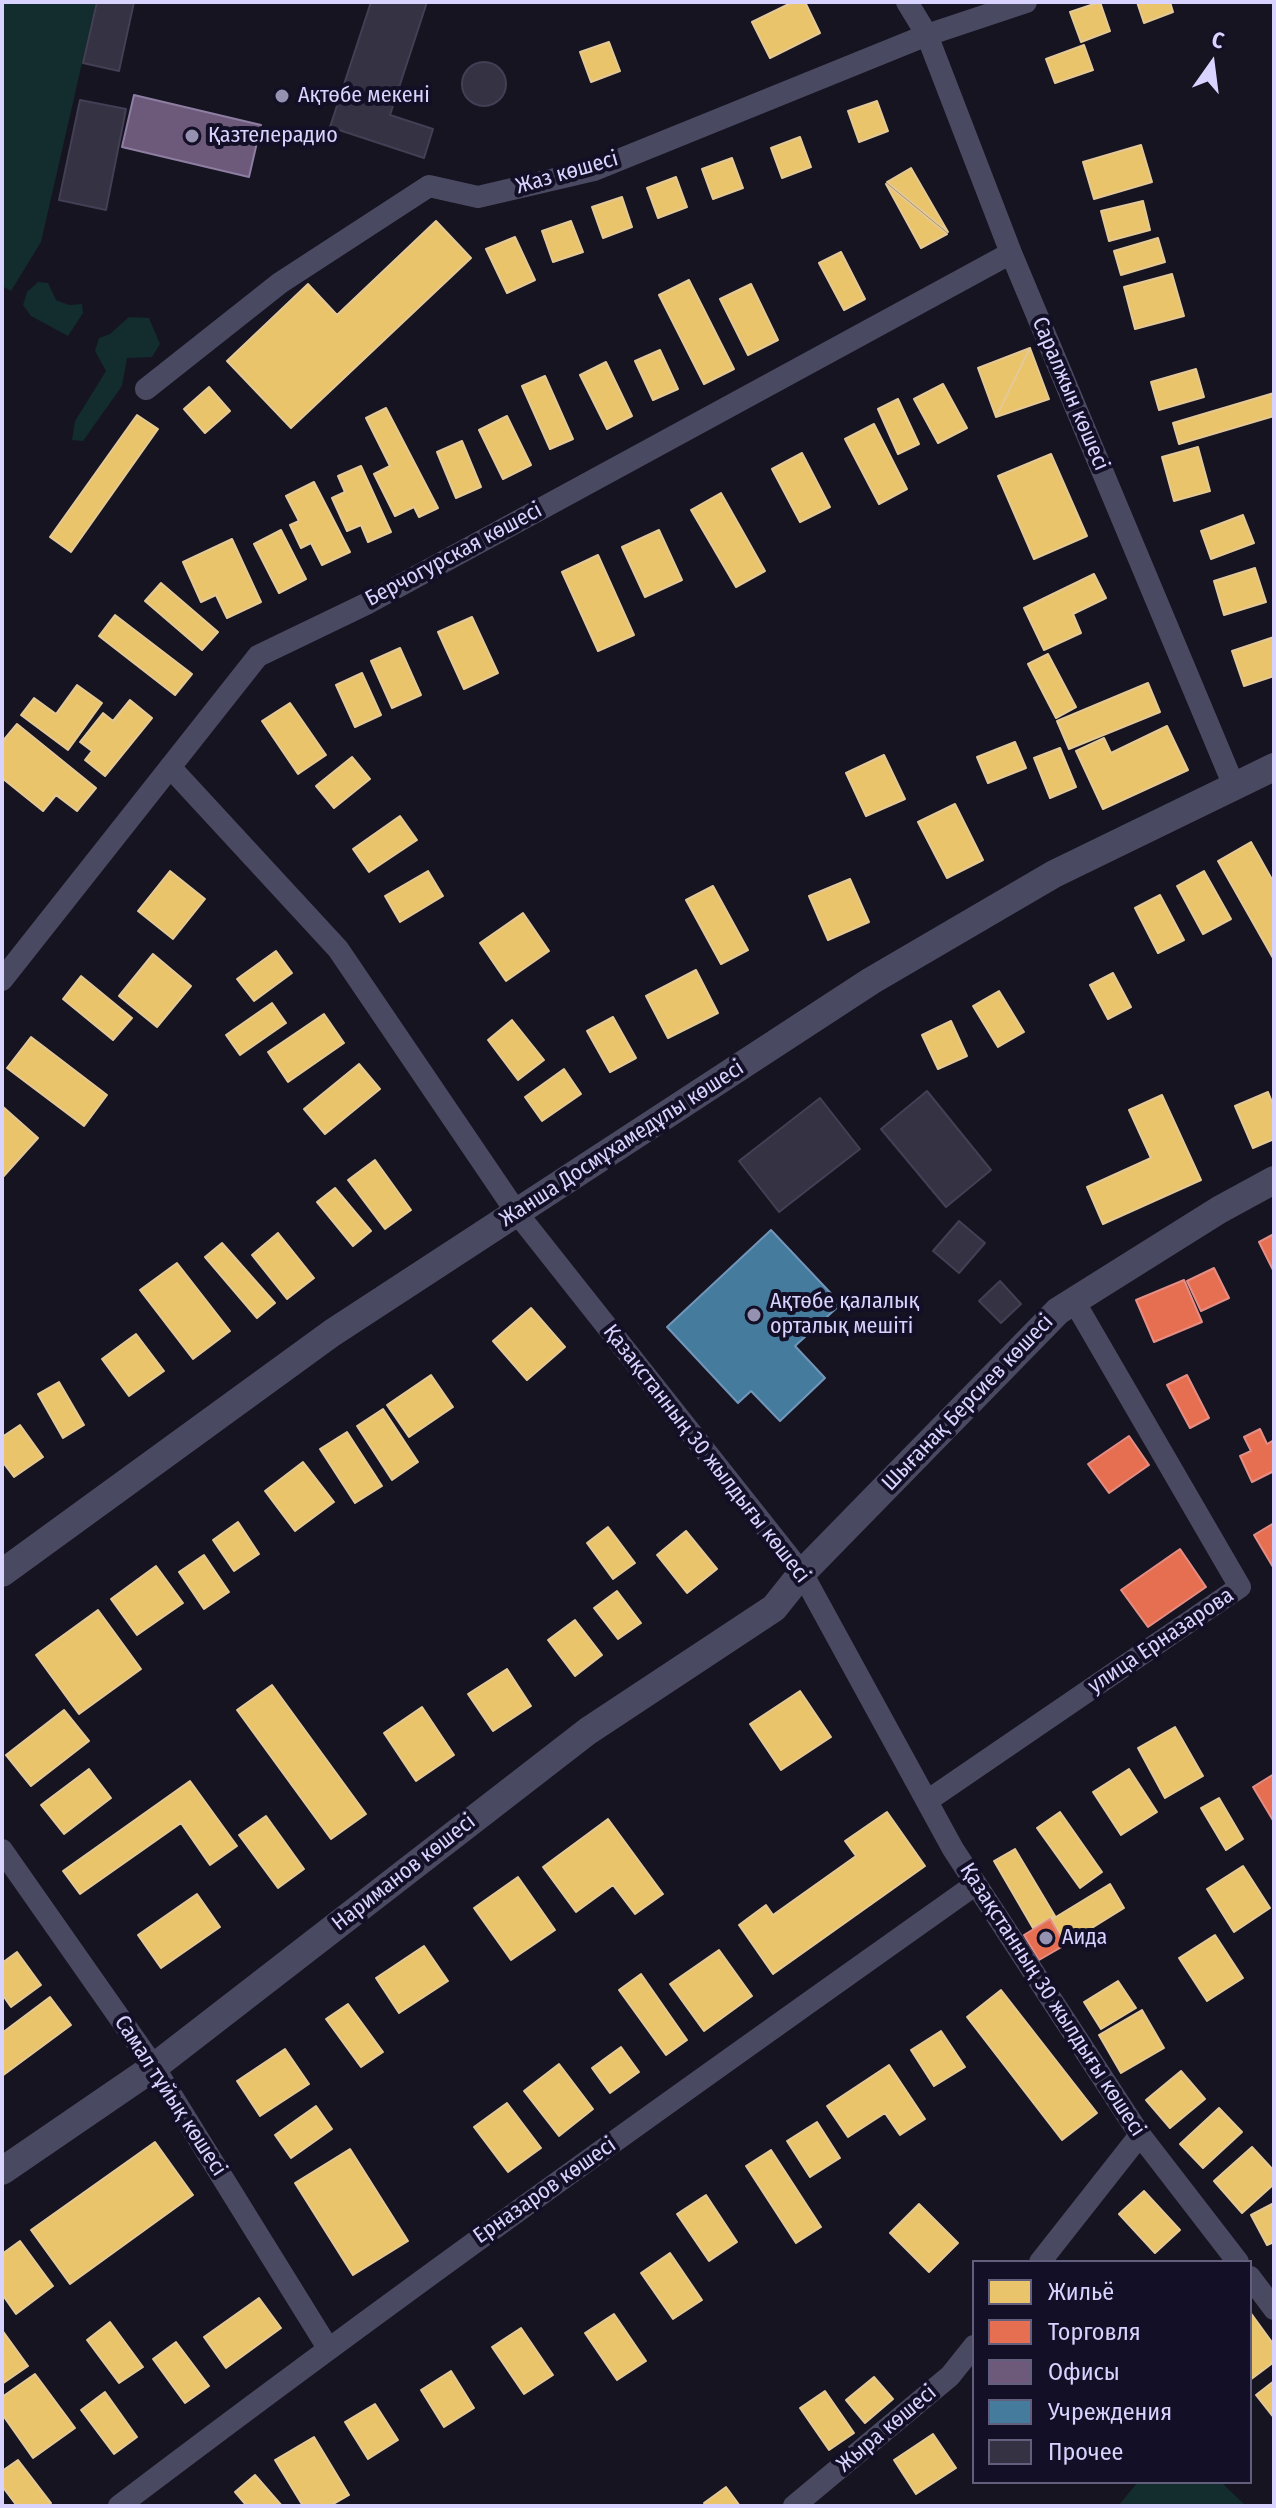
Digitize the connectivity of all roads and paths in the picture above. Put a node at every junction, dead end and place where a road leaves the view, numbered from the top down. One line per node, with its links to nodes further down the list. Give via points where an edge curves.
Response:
1 (907, 2): 3 (street, Саралжын көшесі)
2 (1026, 2): 3 (street, Жаз көшесі)
3 (927, 35): 4 (street, Саралжын көшесі); 5 (street, Жаз көшесі, via 594,170 478,197 429,186 280,283)
4 (1011, 253): 6 (street, Берчогурская көшесі, via 366,604 258,656); 8 (street, Саралжын көшесі)
5 (146, 389)
6 (170, 767): 9 (street, Берчогурская көшесі); 11 (street, Қазақстанның 30 жылдығы көшесі, via 338,949)
7 (1274, 767): 8 (street, Жанша Досмұхамедұлы көшесі)
8 (1234, 786): 11 (street, Жанша Досмұхамедұлы көшесі, via 1054,874 871,981)
9 (2, 980)
10 (1274, 1180): 12 (street, Шығанақ Берсиев көшесі)
11 (517, 1213): 13 (street, Жанша Досмұхамедұлы көшесі, via 332,1333); 14 (street, Қазақстанның 30 жылдығы көшесі)
12 (1074, 1301): 14 (street, Шығанақ Берсиев көшесі, via 1058,1311); 15 (street, улица Ерназарова, via 1240,1587)
13 (2, 1573)
14 (802, 1573): 15 (street, Қазақстанның 30 жылдығы көшесі); 18 (street, Нариманов көшесі, via 774,1608 588,1731)
15 (927, 1801): 17 (street, Қазақстанның 30 жылдығы көшесі)
16 (2, 1850): 18 (street, Самал тұйық көшесі)
17 (976, 1884): 19 (street, Қазақстанның 30 жылдығы көшесі); 25 (street, Ерназаров көшесі)
18 (154, 2067): 20 (street, Нариманов көшесі); 25 (street, Самал тұйық көшесі)
19 (1140, 2135): 21 (street); 22 (street, Қазақстанның 30 жылдығы көшесі)
20 (2, 2171)
21 (1042, 2260)
22 (1236, 2260)
23 (1252, 2280): 24 (street)
24 (1274, 2309)
25 (328, 2348): 27 (street, Ерназаров көшесі)
26 (972, 2348): 28 (street, Жыра көшесі, via 950,2376)
27 (119, 2506)
28 (794, 2506)

